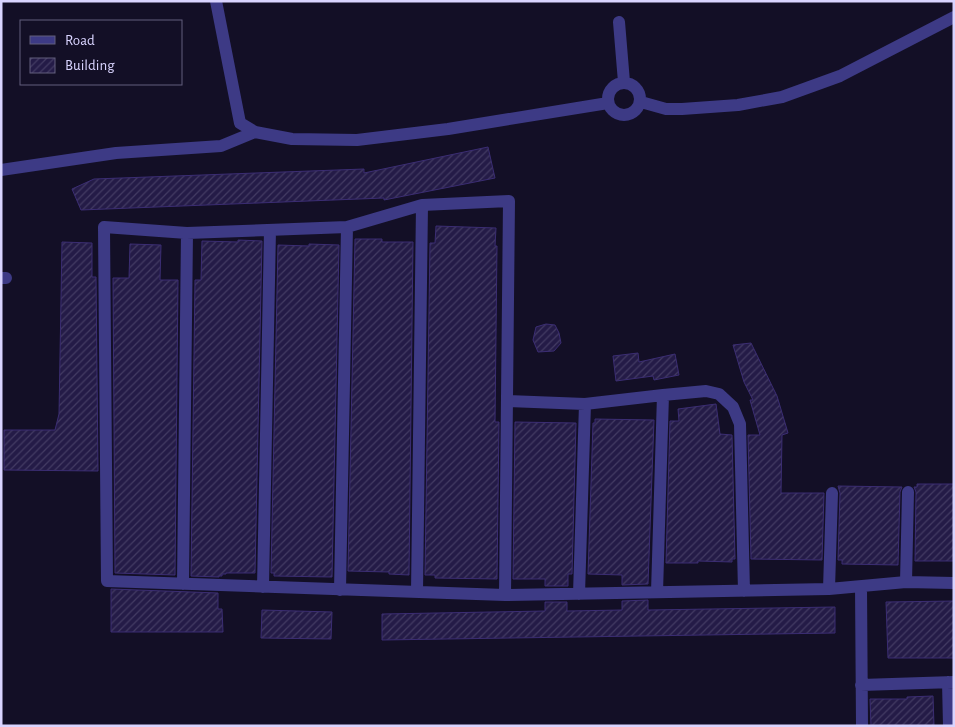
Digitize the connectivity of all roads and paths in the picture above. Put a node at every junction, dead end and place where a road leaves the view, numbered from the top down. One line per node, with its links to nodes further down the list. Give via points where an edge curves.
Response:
1 (216, 1): 7 (street, via 240,122)
2 (954, 17): 5 (street, via 840,76 782,97 738,106 682,109 666,109)
3 (620, 22): 4 (street)
4 (624, 82): 5 (street, via 637,88); 6 (street, via 611,89)
5 (641, 102): 6 (street, via 638,109 625,116 617,114)
6 (608, 103): 7 (street, via 357,140 292,139)
7 (254, 132): 8 (street, via 221,146 116,153)
8 (1, 170)
9 (422, 206): 10 (street); 14 (street, via 509,201); 26 (street)
10 (347, 227): 11 (street); 24 (street)
11 (270, 230): 12 (street); 21 (street)
12 (187, 233): 20 (street); 20 (street, via 104,227 107,581)
13 (663, 395): 15 (street); 25 (street, via 706,391 719,394 733,406 740,424); 27 (street)
14 (507, 401): 15 (street); 29 (street)
15 (584, 404): 28 (street)
16 (908, 492): 18 (street)
17 (832, 493): 23 (street)
18 (906, 582): 19 (street); 22 (street)
19 (954, 583)
20 (183, 584): 21 (street)
21 (263, 587): 24 (street)
22 (862, 587): 23 (street); 31 (street)
23 (829, 589): 25 (street)
24 (340, 590): 26 (street)
25 (744, 591): 27 (street)
26 (417, 592): 29 (street)
27 (656, 592): 28 (street)
28 (579, 594): 29 (street)
29 (505, 596)
30 (951, 682): 31 (street); 33 (street)
31 (861, 685): 32 (street)
32 (862, 726)
33 (949, 726)

